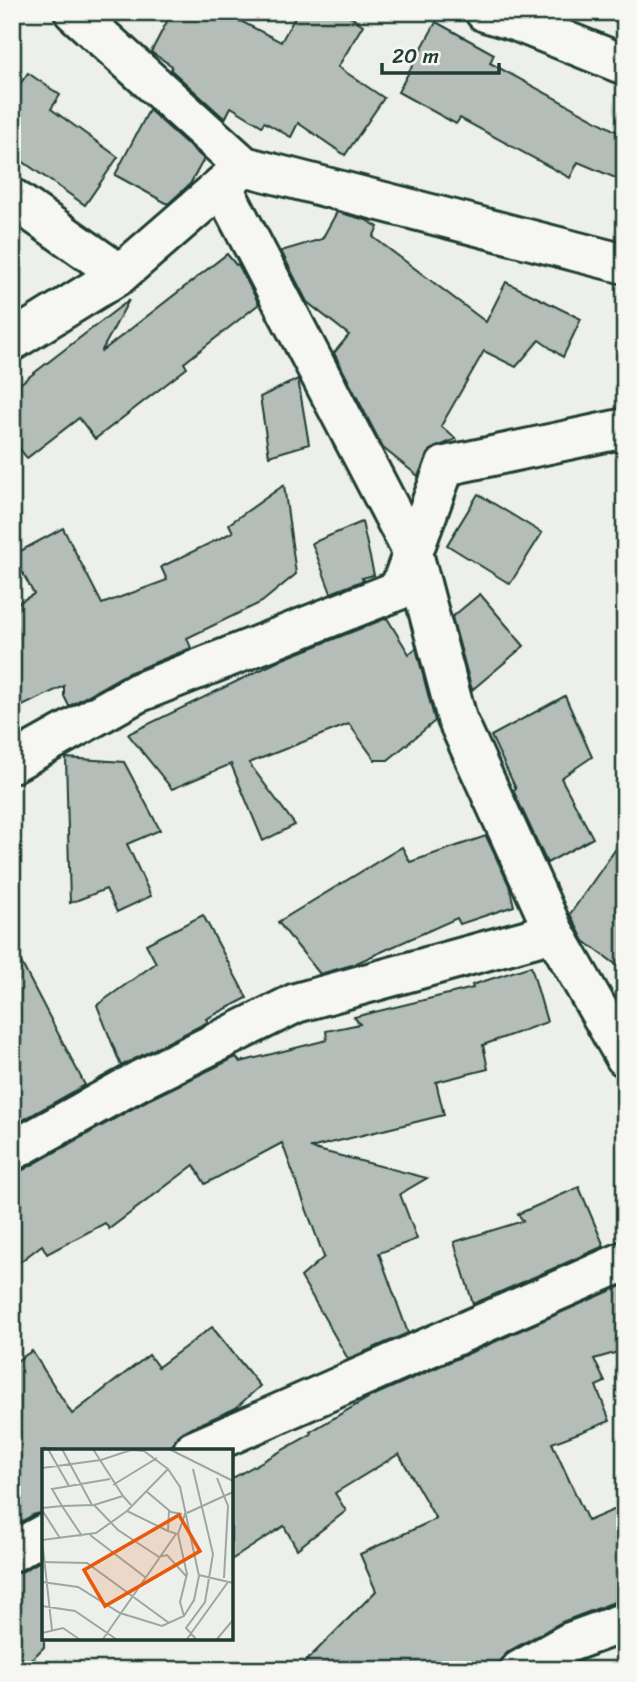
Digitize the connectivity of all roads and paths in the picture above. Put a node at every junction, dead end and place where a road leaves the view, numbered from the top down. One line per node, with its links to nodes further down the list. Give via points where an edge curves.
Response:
1 (74, 12): 4 (street)
2 (485, 12): 3 (street)
3 (625, 65)
4 (233, 176): 6 (street); 7 (street); 10 (street)
5 (12, 198): 7 (street)
6 (625, 264)
7 (120, 274): 8 (street)
8 (12, 341)
9 (625, 428): 10 (street, via 445,466)
10 (413, 553): 11 (street, via 399,590 137,692); 12 (street, via 457,719)
11 (12, 764)
12 (554, 932): 13 (street); 14 (street, via 296,1003 140,1080)
13 (625, 1057)
14 (12, 1151)
15 (625, 1261): 16 (street)
16 (198, 1449)
17 (42, 1535): 18 (street)
18 (12, 1552)
19 (625, 1622): 20 (street, via 570,1642)
20 (520, 1670)

